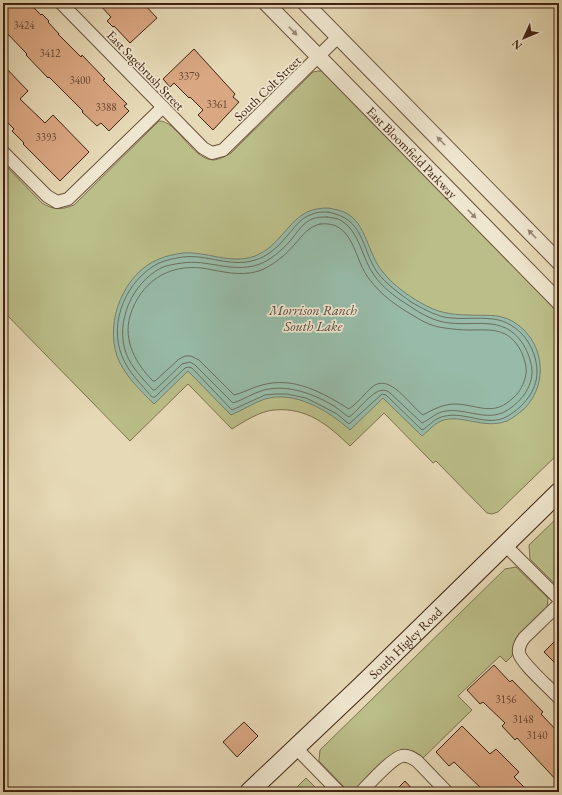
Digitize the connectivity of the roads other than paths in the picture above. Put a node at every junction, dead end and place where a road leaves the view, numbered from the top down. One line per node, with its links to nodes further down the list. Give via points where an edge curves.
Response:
1 (61, 3): 6 (street, East Sagebrush Street)
2 (266, 3): 5 (street, East Bloomfield Parkway, one-way to 5)
3 (305, 3): 4 (street)
4 (338, 37): 5 (street, South Colt Street); 9 (street, one-way to 4)
5 (318, 57): 8 (street, South Colt Street, via 223,150); 10 (street, East Bloomfield Parkway, one-way to 10)
6 (163, 107): 7 (street, via 68,199 57,202 47,196); 8 (street, East Sagebrush Street, via 203,148)
7 (3, 152)
8 (212, 153)
9 (559, 262)
10 (559, 302)
11 (559, 492): 12 (main road, South Higley Road)
12 (505, 545): 13 (street); 16 (main road, South Higley Road)
13 (559, 599)
14 (559, 604): 15 (street, via 524,638 519,648 524,662)
15 (559, 698)
16 (296, 748): 17 (main road, South Higley Road); 18 (street)
17 (250, 792)
18 (339, 792)
19 (361, 792): 20 (street, via 392,761 402,756 417,761)
20 (447, 792)

